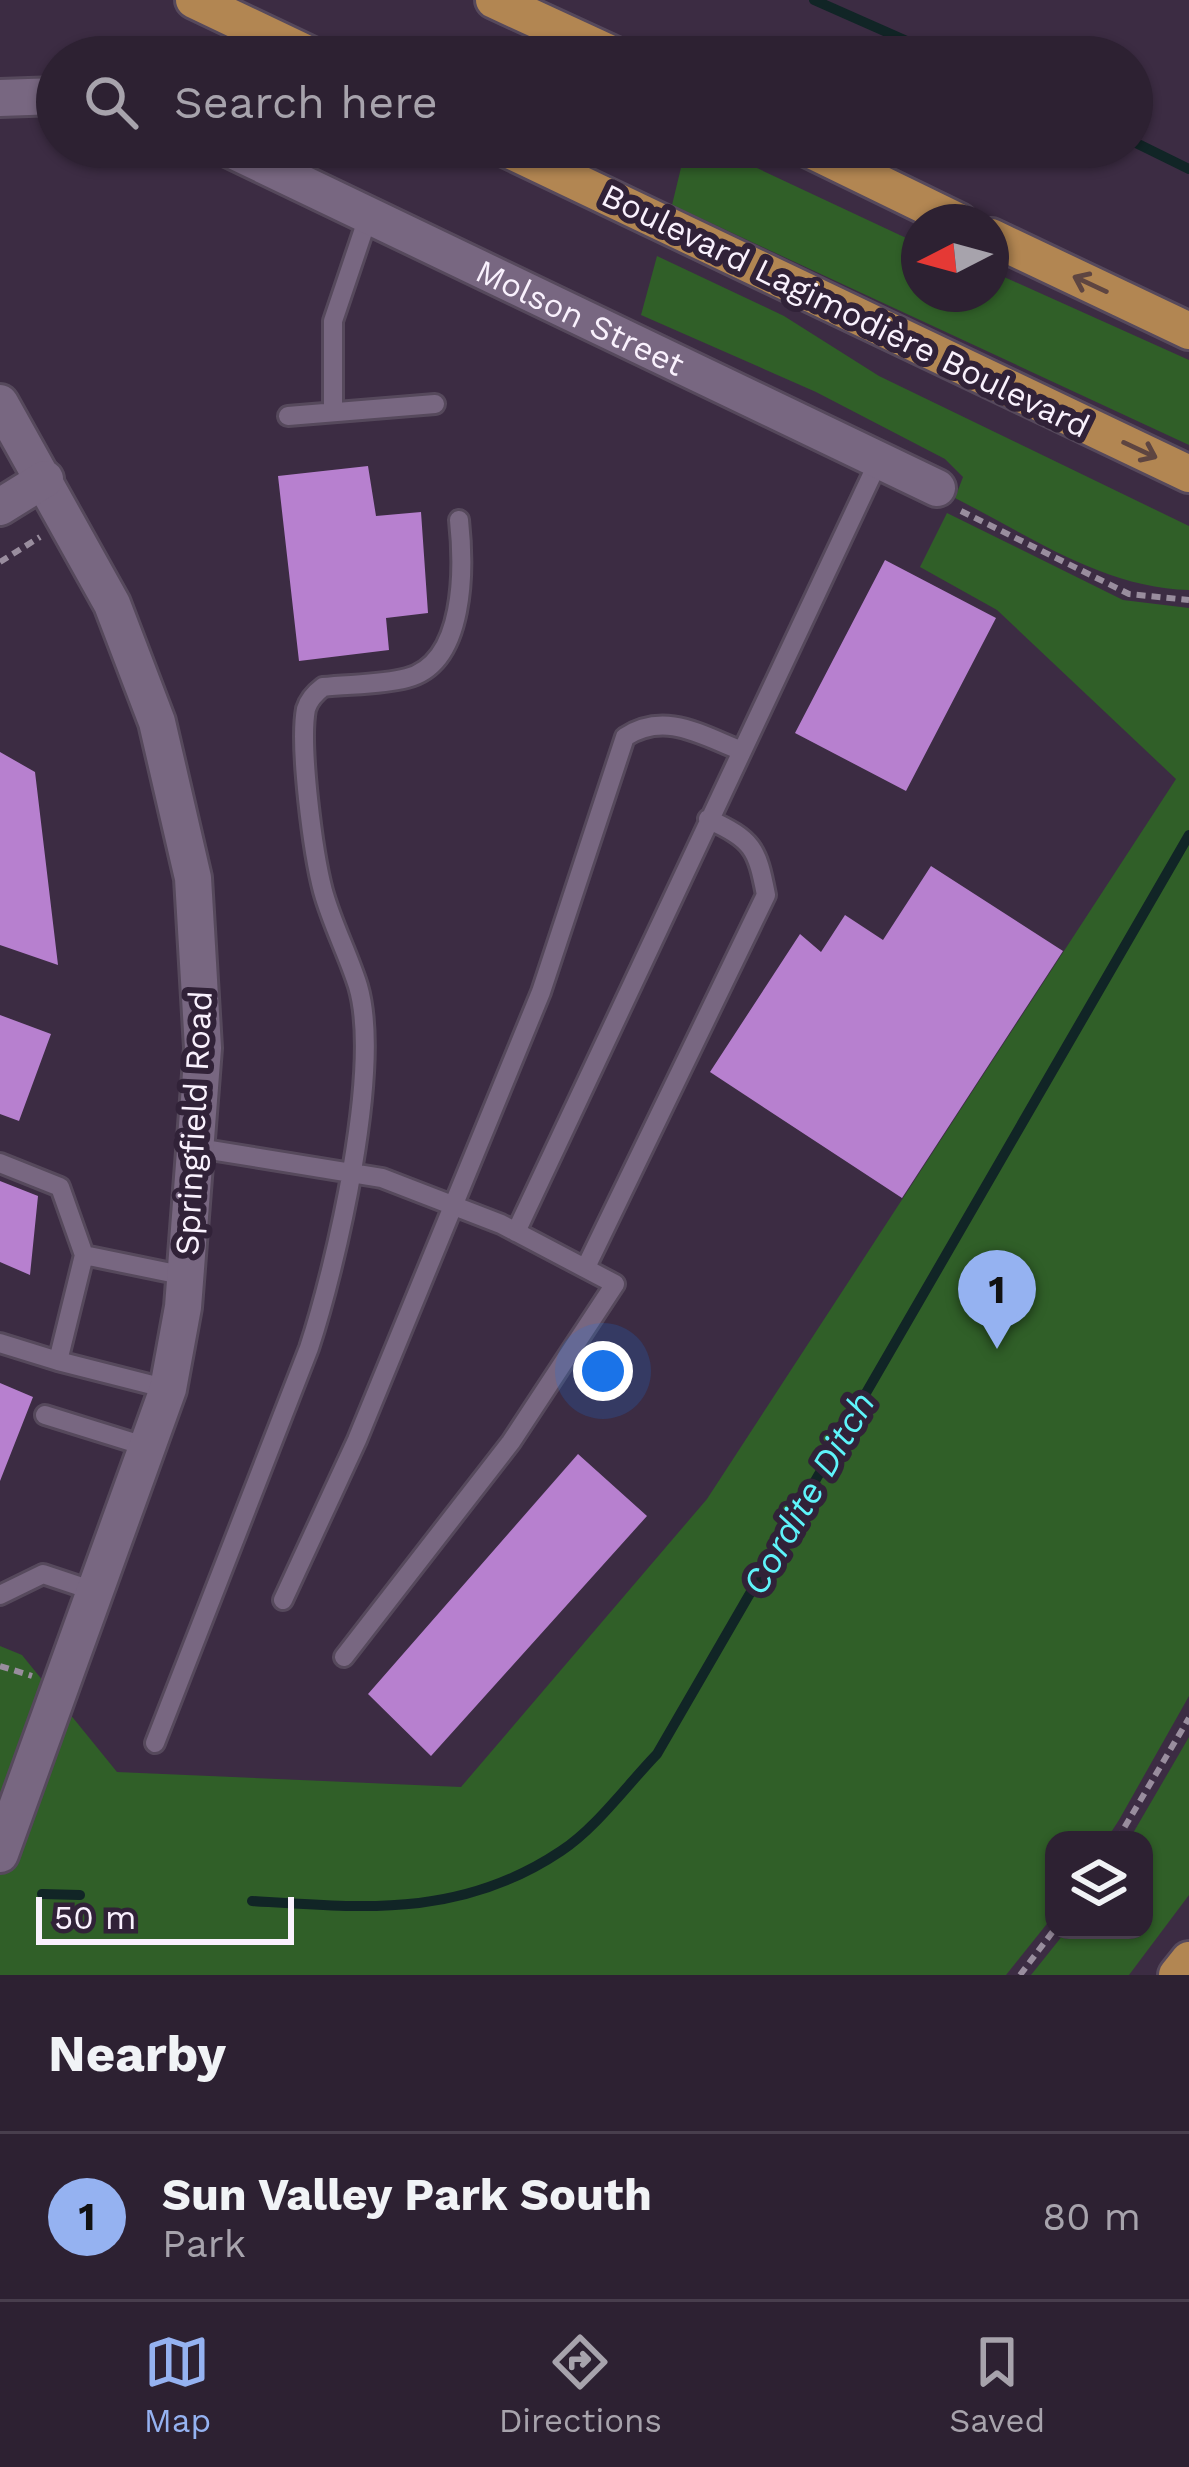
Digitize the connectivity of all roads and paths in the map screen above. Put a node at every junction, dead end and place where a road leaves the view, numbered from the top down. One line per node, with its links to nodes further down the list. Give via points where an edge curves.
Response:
1 (194, 0): 3 (main road)
2 (494, 0): 4 (main road)
3 (270, 36)
4 (572, 36)
5 (36, 97): 6 (street)
6 (0, 98)
7 (271, 168): 11 (street, Molson Street)
8 (547, 168): 19 (main road, Boulevard Lagimodière Boulevard, one-way to 19)
9 (848, 168): 10 (main road)
10 (922, 204)
11 (369, 214): 16 (lane, via 334,321); 18 (street, Molson Street)
12 (1009, 246): 13 (main road, one-way to 12)
13 (1189, 331)
14 (0, 403): 20 (street, Springfield Road)
15 (435, 404): 16 (lane)
16 (333, 412): 17 (lane)
17 (288, 416)
18 (879, 460): 21 (street, Molson Street); 25 (lane)
19 (1189, 474)
20 (45, 479): 22 (street); 27 (street, Springfield Road, via 131,648 178,797 198,932)
21 (937, 488): 24 (path, via 950,505 1111,586)
22 (0, 507)
23 (460, 520): 29 (lane, via 453,623 430,668 410,678 322,687 306,710 323,890 360,992)
24 (1189, 600)
25 (742, 752): 26 (lane); 30 (lane, via 679,725 647,723 625,737 541,992)
26 (709, 819): 31 (lane); 33 (lane, via 758,852 766,895)
27 (198, 1148): 29 (lane); 34 (street, Springfield Road)
28 (0, 1163): 32 (lane, via 60,1187)
29 (352, 1169): 30 (lane); 45 (lane, via 309,1348)
30 (455, 1204): 31 (lane); 42 (lane)
31 (516, 1232): 33 (lane)
32 (84, 1255): 34 (lane); 36 (lane)
33 (586, 1267): 43 (lane, via 615,1283 604,1301 511,1442)
34 (186, 1276): 37 (street, Springfield Road)
35 (0, 1342): 36 (lane)
36 (58, 1361): 37 (lane)
37 (168, 1389): 39 (street, Springfield Road)
38 (45, 1415): 39 (lane)
39 (151, 1448): 40 (street, Springfield Road)
40 (98, 1592): 41 (lane, via 43,1574); 47 (street, Springfield Road)
41 (0, 1595)
42 (283, 1600)
43 (344, 1658)
44 (1189, 1718): 46 (path)
45 (155, 1743)
46 (1122, 1831)
47 (0, 1854)
48 (1047, 1939): 50 (path)
49 (1189, 1960): 51 (main road)
50 (1020, 1975)
51 (1177, 1975)

